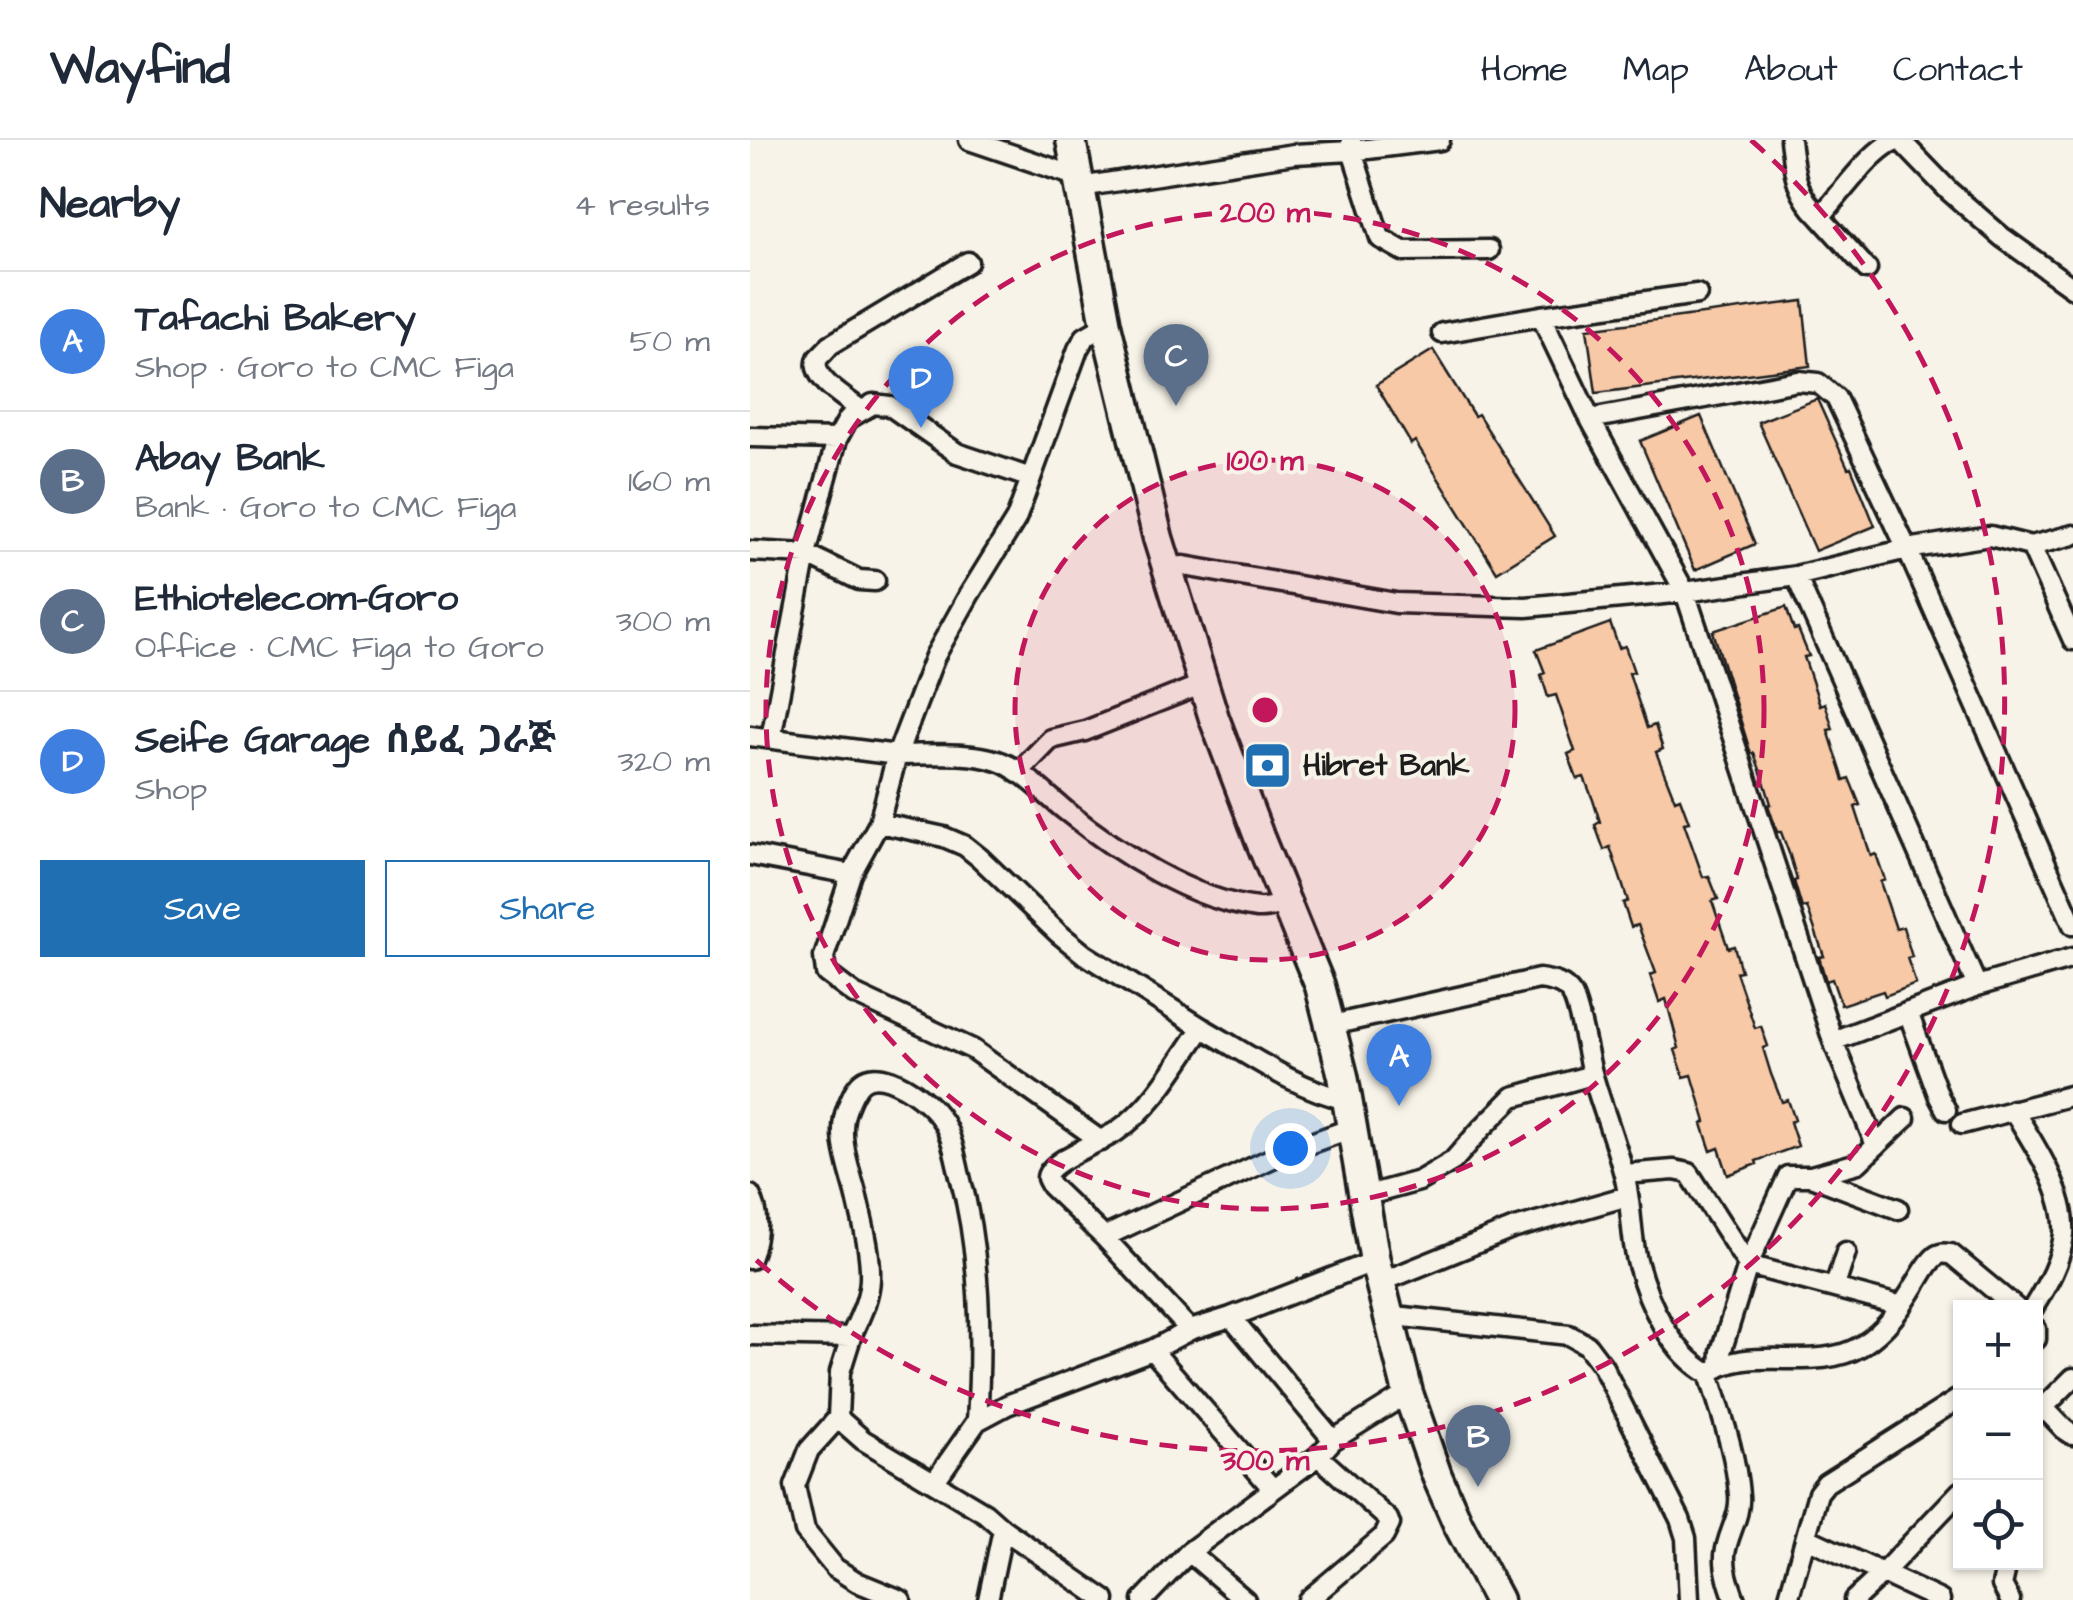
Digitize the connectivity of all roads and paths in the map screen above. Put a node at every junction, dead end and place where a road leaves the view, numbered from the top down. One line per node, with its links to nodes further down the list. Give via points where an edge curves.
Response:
1 (969, 140): 7 (street)
2 (1440, 140): 5 (street)
3 (1790, 140): 8 (street, via 1800,192)
4 (1899, 140): 8 (street, via 1858,172); 12 (street, via 1962,203)
5 (1351, 146): 6 (street); 9 (street, via 1380,238 1402,250)
6 (1292, 147): 7 (street)
7 (1084, 161): 15 (main road); 27 (main road)
8 (1820, 217): 11 (street)
9 (1489, 250)
10 (968, 262): 17 (street, via 818,358 820,378)
11 (1867, 269)
12 (2073, 288)
13 (1697, 294): 14 (street)
14 (1541, 316): 16 (street); 18 (street)
15 (1106, 325): 21 (street, via 1078,349); 27 (main road, via 1148,502)
16 (1442, 333)
17 (860, 410): 20 (street); 21 (street, via 890,406 957,453)
18 (1590, 419): 24 (street, via 1798,380 1818,383 1836,398); 30 (street)
19 (750, 437): 20 (street)
20 (837, 439): 26 (street)
21 (1031, 478): 35 (street, via 1016,519 935,656)
22 (2073, 534): 23 (street)
23 (2031, 546): 24 (street, via 1990,536); 31 (street)
24 (1906, 549): 28 (street); 41 (street)
25 (750, 551): 26 (street)
26 (806, 554): 29 (street); 34 (street)
27 (1176, 566): 30 (street, via 1396,603 1526,607); 32 (main road); 45 (main road)
28 (1796, 576): 30 (street); 43 (street)
29 (875, 582)
30 (1685, 592): 47 (street)
31 (2073, 640)
32 (1202, 684): 36 (street, via 1051,739); 40 (main road)
33 (750, 736): 34 (street)
34 (771, 738): 35 (street)
35 (897, 755): 36 (street, via 983,758); 37 (street)
36 (1018, 772): 40 (street, via 1084,826 1180,883 1260,908)
37 (879, 823): 39 (street); 46 (street, via 965,846 1084,954)
38 (750, 854): 39 (street)
39 (851, 874): 55 (street, via 824,956 826,972 854,994 972,1049)
40 (1288, 904): 52 (main road, via 1320,986)
41 (2073, 924)
42 (2073, 958): 43 (street)
43 (1977, 986): 44 (street)
44 (1908, 1012): 47 (street); 50 (street)
45 (1345, 1022): 48 (street, via 1540,978 1559,982 1573,996); 59 (main road)
46 (1202, 1028): 52 (street); 55 (street, via 1160,1088)
47 (1833, 1041): 56 (street)
48 (1592, 1075): 57 (street); 59 (street, via 1513,1097 1453,1162)
49 (2071, 1101): 51 (street)
50 (1946, 1110)
51 (2013, 1110): 54 (street); 70 (street, via 2047,1169 2064,1232)
52 (1349, 1114): 63 (street, via 1281,1154); 67 (main road)
53 (1905, 1118): 56 (street)
54 (1962, 1124)
55 (1101, 1141): 63 (street, via 1060,1161 1048,1179)
56 (1876, 1145): 58 (street, via 1858,1162)
57 (1624, 1174): 61 (street); 66 (street, via 1689,1173)
58 (1811, 1176): 62 (street); 66 (street, via 1788,1176)
59 (1379, 1192): 67 (main road)
60 (750, 1195): 65 (street, via 758,1222)
61 (1628, 1196): 67 (street); 78 (street, via 1637,1260 1662,1322 1694,1365)
62 (1898, 1208)
63 (1104, 1237): 74 (street)
64 (1846, 1252): 68 (street)
65 (750, 1259)
66 (1748, 1265): 68 (street); 78 (street)
67 (1386, 1269): 72 (street); 73 (main road); 80 (main road)
68 (1836, 1286): 71 (street)
69 (2006, 1300): 71 (street, via 1951,1254 1942,1254)
70 (2038, 1300)
71 (1902, 1306): 78 (street, via 1848,1354 1741,1361)
72 (1230, 1317): 74 (street); 87 (street)
73 (1404, 1317): 104 (main road, via 1450,1473); 105 (street, via 1569,1335 1587,1345 1680,1519)
74 (1190, 1330): 77 (street)
75 (750, 1335): 76 (street)
76 (850, 1336): 84 (street); 85 (street, via 870,1282 842,1132 858,1085 878,1076 929,1106 950,1139 974,1238)
77 (1152, 1350): 85 (street); 90 (street)
78 (1715, 1370): 106 (street, via 1740,1496 1725,1556)
79 (2073, 1378): 82 (street)
80 (1408, 1393): 87 (street); 103 (main road, via 1458,1524)
81 (1953, 1402): 93 (street, via 1826,1483)
82 (2043, 1407)
83 (2043, 1414): 86 (street)
84 (838, 1418): 89 (street, via 862,1440); 97 (street, via 809,1450 796,1486 805,1531 835,1568)
85 (978, 1421): 89 (street)
86 (2073, 1435)
87 (1333, 1440): 88 (street)
88 (1318, 1456): 90 (street); 102 (street, via 1390,1524)
89 (935, 1482): 92 (street)
90 (1272, 1488): 94 (street)
91 (1953, 1499): 96 (street)
92 (1003, 1528): 98 (street); 99 (street)
93 (1807, 1538): 96 (street); 107 (street)
94 (1189, 1552): 100 (street); 101 (street)
95 (2005, 1572): 110 (street, via 2002,1585)
96 (1883, 1573): 108 (street); 109 (street)
97 (901, 1600)
98 (988, 1600)
99 (1106, 1600)
100 (1144, 1600)
101 (1245, 1600)
102 (1308, 1600)
103 (1498, 1600)
104 (1512, 1600)
105 (1689, 1600)
106 (1735, 1600)
107 (1788, 1600)
108 (1854, 1600)
109 (1940, 1600)
110 (2010, 1600)

